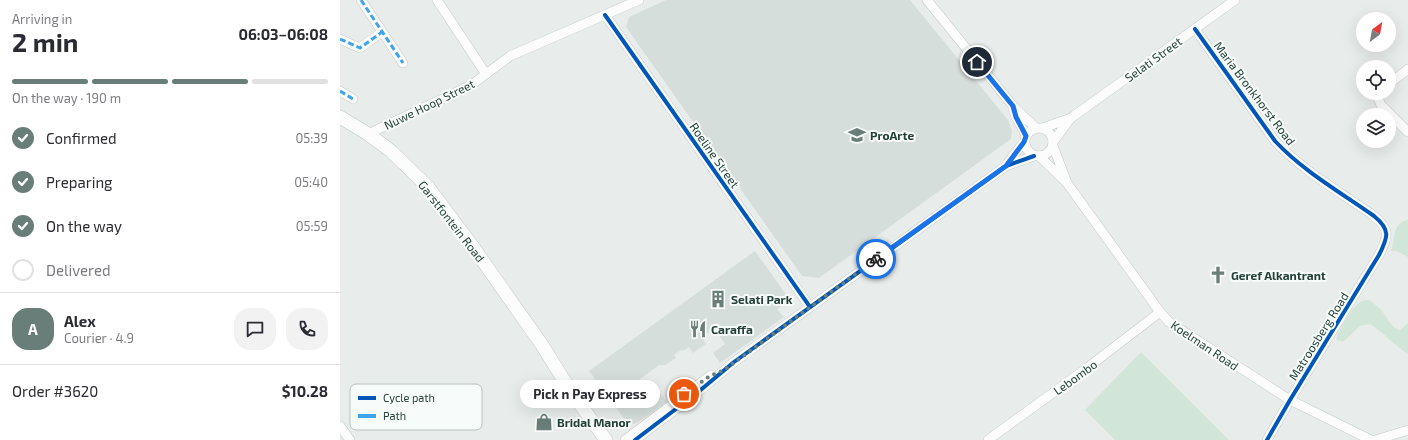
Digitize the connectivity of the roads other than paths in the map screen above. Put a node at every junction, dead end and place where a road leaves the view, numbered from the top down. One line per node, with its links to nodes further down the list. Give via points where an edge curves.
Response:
1 (361, 0): 8 (street)
2 (437, 0): 12 (street)
3 (639, 0): 6 (street, Nuwe Hoop Street)
4 (927, 0): 17 (street)
5 (1235, 0): 7 (street, Selati Street)
6 (605, 15): 12 (street, Nuwe Hoop Street, via 510,56); 29 (street, Roeline Street)
7 (1195, 29): 19 (street, Selati Street); 28 (street, Maria Bronkhorst Road, via 1275,141 1295,160 1381,222 1386,229)
8 (382, 32): 9 (street, via 360,48); 10 (street)
9 (340, 39)
10 (403, 63)
11 (1408, 69): 13 (street)
12 (486, 74): 22 (street, Nuwe Hoop Street, via 459,91)
13 (1396, 78)
14 (340, 91): 15 (street)
15 (353, 99)
16 (1378, 100): 21 (street)
17 (1013, 106): 20 (street); 23 (street)
18 (340, 117): 22 (main road, Garstfontein Road)
19 (1071, 118): 20 (street, Selati Street); 24 (street, Selati Street)
20 (1040, 128): 23 (street, via 1030,130); 24 (street, via 1050,134)
21 (1408, 132)
22 (368, 134): 31 (main road, Garstfontein Road, via 428,187)
23 (1025, 139): 25 (street, via 1027,150); 26 (street)
24 (1053, 144): 25 (street, via 1048,154); 27 (street, Koelman Road)
25 (1037, 156): 26 (street); 27 (street, Koelman Road)
26 (1006, 166): 29 (street)
27 (1067, 183): 30 (street, Koelman Road)
28 (1385, 242): 33 (street, Matroosberg Road)
29 (810, 307): 32 (street)
30 (1160, 312): 33 (street, Koelman Road, via 1169,322 1197,341); 41 (street, Lebombo)
31 (542, 345): 37 (main road, Garstfontein Road, via 562,379); 38 (main road, Garstfontein Road)
32 (724, 370): 39 (street, via 702,381); 40 (street, via 698,393)
33 (1290, 400): 42 (street, Matroosberg Road); 43 (street, Koelman Road)
34 (340, 426): 36 (street)
35 (1408, 430): 44 (street)
36 (350, 440)
37 (606, 440)
38 (616, 440)
39 (625, 440)
40 (635, 440)
41 (988, 440)
42 (1267, 440)
43 (1372, 440)
44 (1376, 440)

